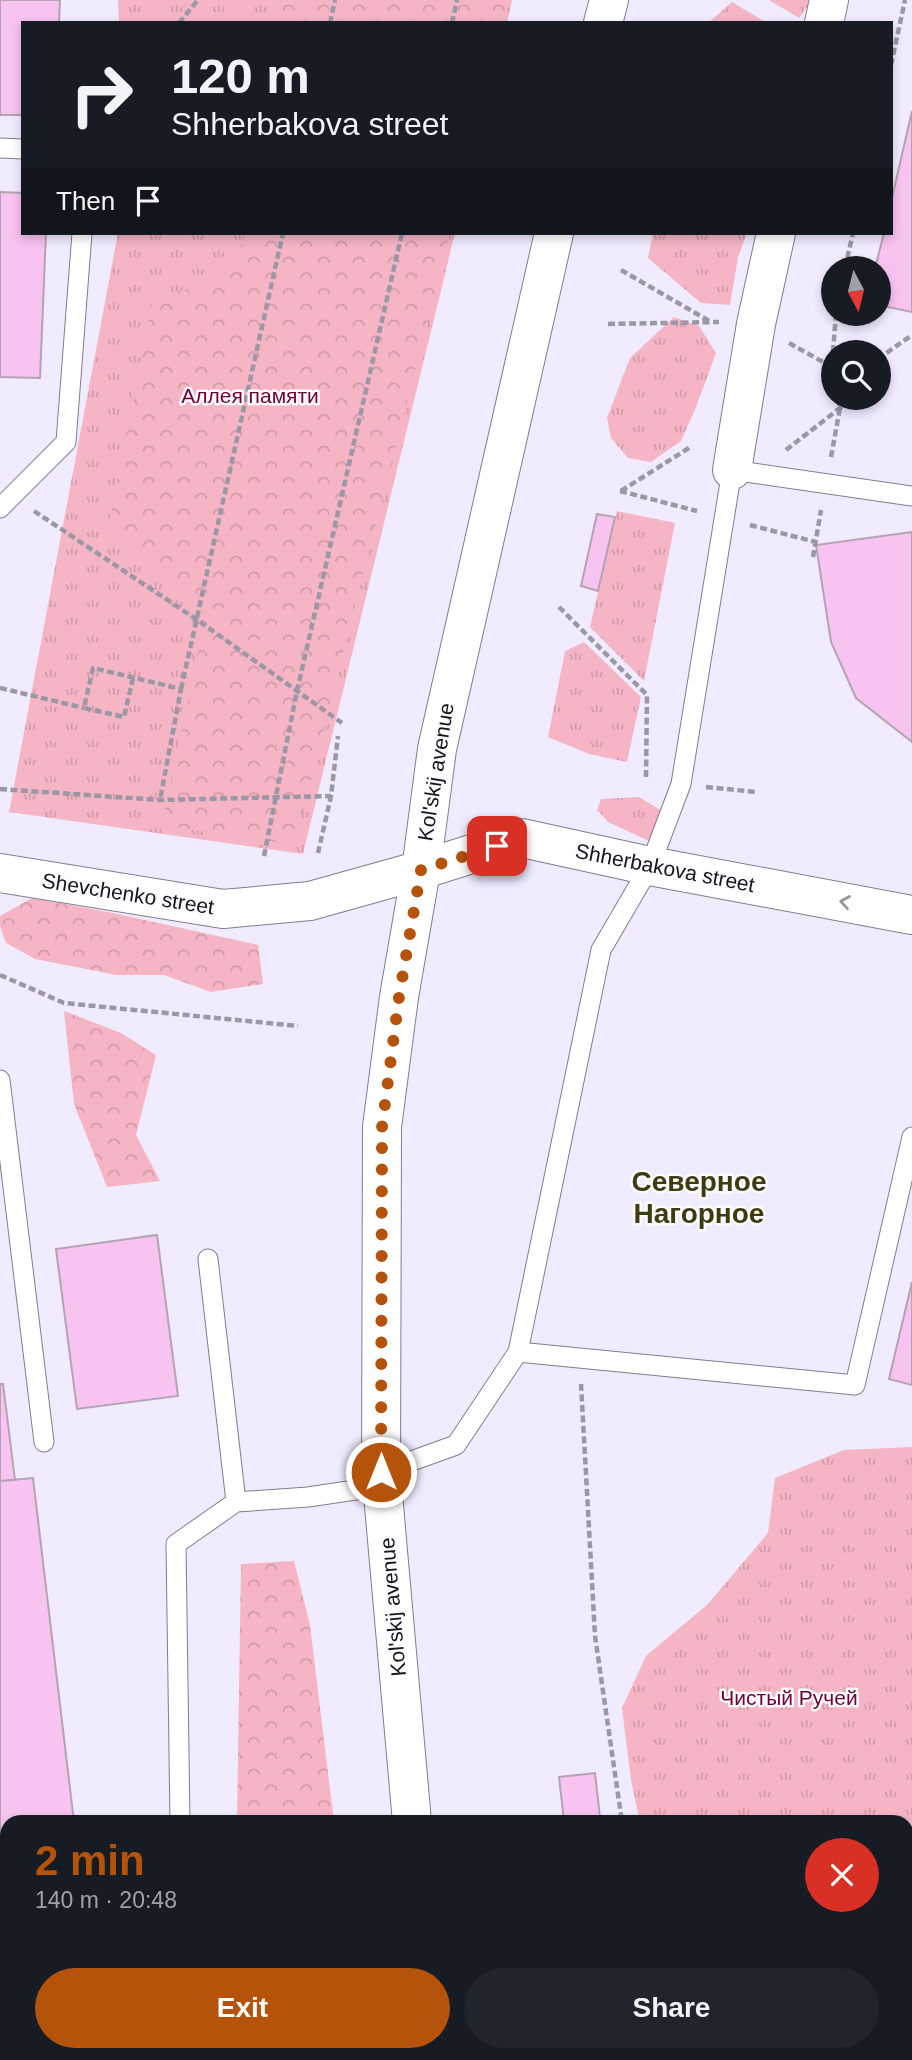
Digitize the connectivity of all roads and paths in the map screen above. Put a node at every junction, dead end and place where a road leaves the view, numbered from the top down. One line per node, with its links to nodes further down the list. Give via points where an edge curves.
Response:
1 (198, 0): 7 (path)
2 (335, 0): 8 (path)
3 (457, 0): 9 (path)
4 (609, 0): 10 (main road)
5 (829, 0): 11 (main road)
6 (905, 0): 12 (path)
7 (181, 21)
8 (330, 21)
9 (452, 21)
10 (604, 21)
11 (824, 21)
12 (893, 56)
13 (0, 148): 14 (lane)
14 (21, 149)
15 (82, 235): 32 (lane, via 66,442)
16 (283, 235): 34 (path)
17 (402, 235): 38 (path)
18 (554, 235): 52 (main road, Kol'skij avenue, via 437,748)
19 (776, 235): 29 (main road, via 755,324)
20 (853, 235): 21 (path)
21 (848, 256)
22 (621, 270): 23 (path)
23 (712, 322)
24 (912, 335): 25 (path)
25 (891, 350)
26 (837, 410): 28 (path)
27 (692, 446): 30 (path)
28 (779, 455)
29 (732, 470): 31 (lane); 43 (lane)
30 (620, 491)
31 (912, 496)
32 (6, 502): 34 (path)
33 (559, 607): 42 (path, via 647,695)
34 (196, 619): 37 (path); 38 (path)
35 (133, 678): 37 (path); 39 (path, via 124,717); 39 (path, via 93,668)
36 (0, 688): 39 (path)
37 (181, 689): 48 (path)
38 (297, 691): 40 (path); 47 (path)
39 (84, 708)
40 (342, 723)
41 (338, 736): 46 (path)
42 (646, 777)
43 (681, 784): 45 (path); 51 (lane)
44 (0, 789): 48 (path)
45 (756, 792)
46 (331, 796): 47 (path); 49 (path)
47 (275, 797): 48 (path); 50 (path)
48 (160, 800)
49 (318, 853)
50 (264, 856)
51 (650, 866): 52 (main road, Shherbakova street, via 522,838); 54 (main road, Shherbakova street, one-way to 51); 60 (lane, via 601,950)
52 (421, 870): 53 (main road, Shevchenko street, via 310,901 223,909); 63 (main road, Kol'skij avenue, via 382,1127)
53 (0, 873)
54 (912, 915)
55 (0, 975): 56 (path, via 64,1003)
56 (298, 1026)
57 (0, 1080): 62 (lane)
58 (912, 1137): 61 (lane, via 855,1385)
59 (208, 1259): 64 (lane)
60 (518, 1352): 61 (lane); 63 (lane, via 456,1445)
61 (580, 1358): 67 (path, via 595,1636)
62 (44, 1443)
63 (381, 1479): 64 (lane, via 308,1497); 66 (main road, Kol'skij avenue)
64 (236, 1502): 65 (lane, via 176,1544)
65 (180, 1815)
66 (411, 1815)
67 (621, 1815)

